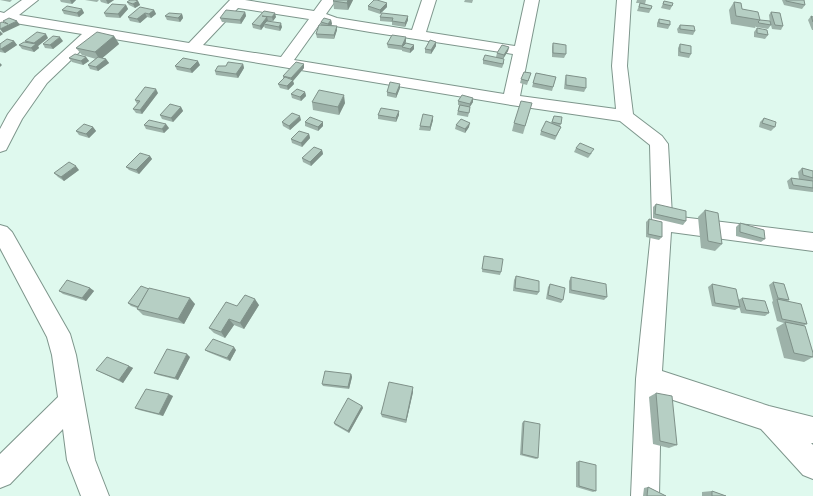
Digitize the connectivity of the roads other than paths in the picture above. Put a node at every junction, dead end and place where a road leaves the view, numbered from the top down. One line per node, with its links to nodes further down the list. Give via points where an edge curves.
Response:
1 (31, 0): 8 (street)
2 (329, 0): 7 (street)
3 (429, 0): 10 (street)
4 (532, 0): 12 (street)
5 (624, 0): 15 (street, via 619,78)
6 (236, 2): 7 (street); 11 (street)
7 (317, 16): 10 (street, via 335,22); 13 (street)
8 (2, 18): 9 (street)
9 (93, 31): 11 (street); 16 (street, via 41,80 14,118)
10 (418, 35): 12 (street)
11 (192, 48): 13 (street)
12 (522, 51): 14 (street)
13 (285, 62): 14 (street)
14 (511, 100): 15 (street)
15 (625, 116): 17 (street, via 659,144)
16 (0, 146)
17 (662, 223): 19 (street); 20 (street)
18 (0, 233): 21 (street, via 58,334)
19 (813, 242)
20 (649, 379): 22 (street); 27 (street)
21 (72, 401): 25 (street); 26 (street, via 82,460)
22 (769, 419): 23 (street); 24 (street)
23 (813, 430)
24 (813, 465)
25 (0, 474)
26 (95, 496)
27 (645, 496)

